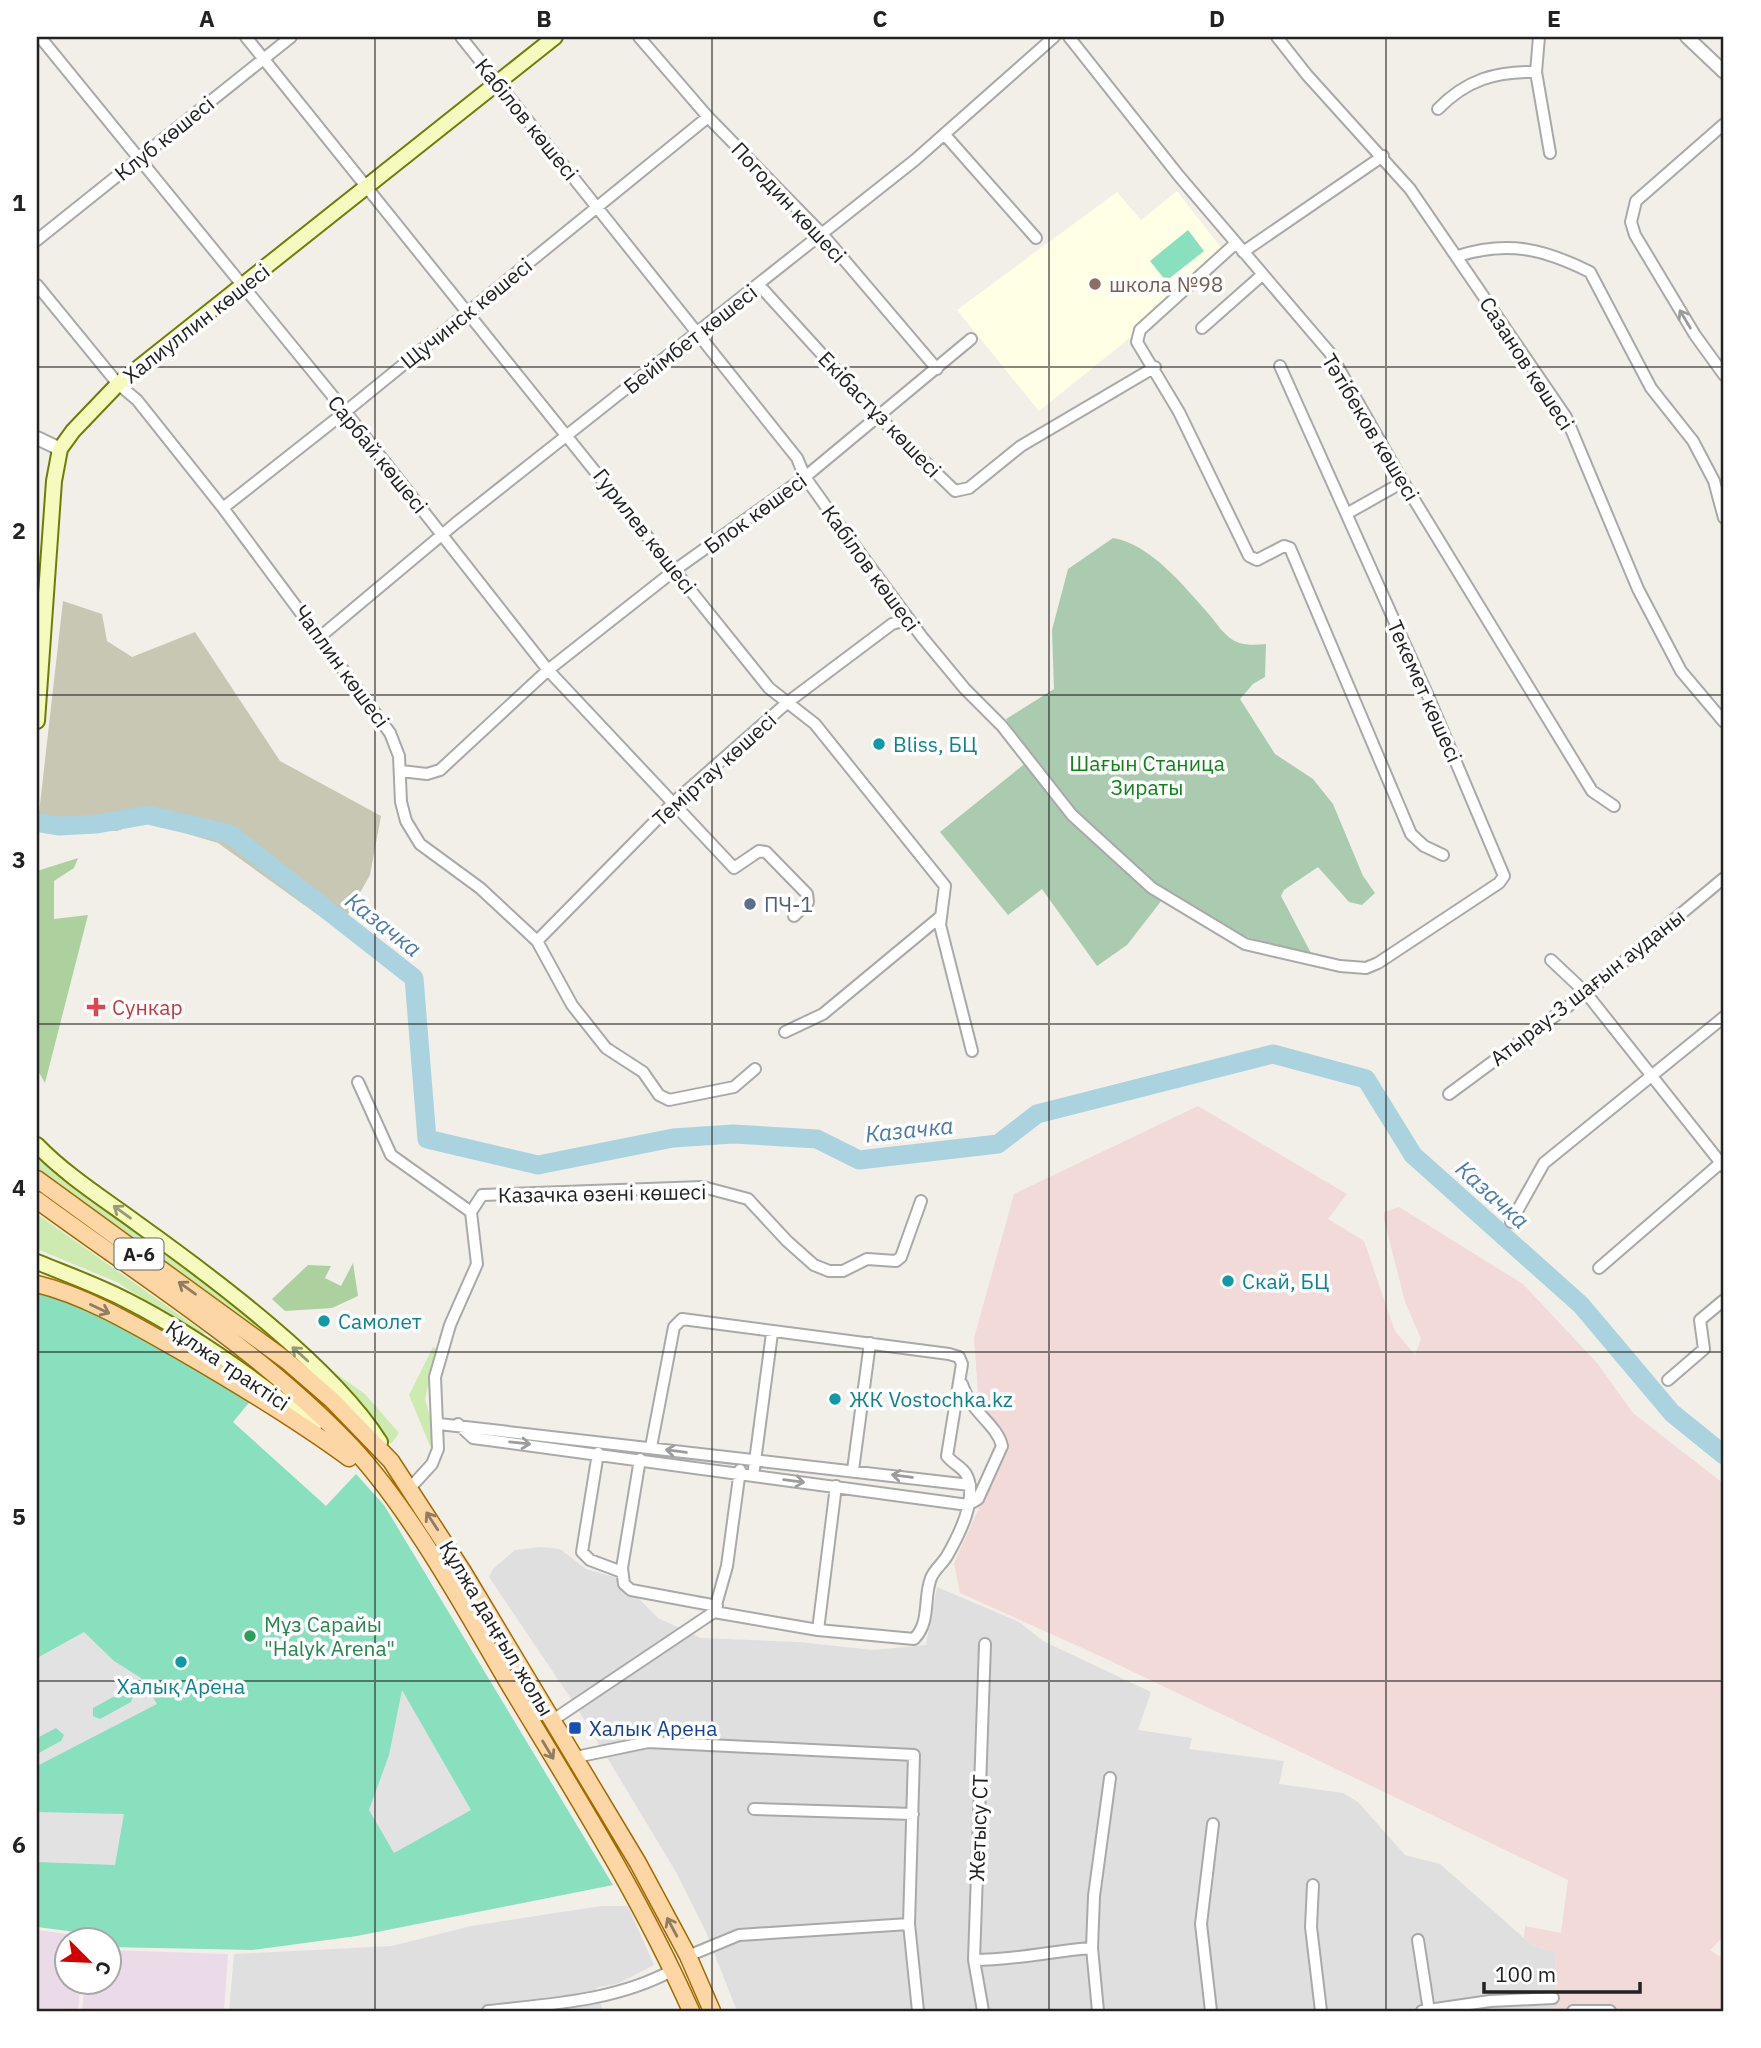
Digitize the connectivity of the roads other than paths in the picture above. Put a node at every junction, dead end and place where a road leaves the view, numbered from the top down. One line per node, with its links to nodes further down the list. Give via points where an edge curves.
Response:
1 (40, 37): 22 (street, Сарбай көшесі)
2 (246, 37): 12 (street, Гурилев көшесі)
3 (291, 37): 12 (street, Клуб көшесі)
4 (461, 37): 15 (street, Кабілов көшесі)
5 (555, 37): 15 (main road, Халиуллин көшесі)
6 (639, 37): 17 (street, Погодин көшесі)
7 (1054, 37): 19 (street, Бейімбет көшесі)
8 (1069, 37): 28 (street, Тәтібеков көшесі)
9 (1277, 37): 21 (street, Сазанов көшесі)
10 (1539, 37): 13 (street)
11 (1687, 37): 14 (street)
12 (264, 58): 22 (street, Клуб көшесі); 23 (street, Гурилев көшесі)
13 (1536, 72): 16 (street, via 1494,74 1477,80 1454,92); 20 (street)
14 (1724, 72)
15 (498, 83): 23 (main road, Халиуллин көшесі); 24 (street, Кабілов көшесі)
16 (1438, 109)
17 (708, 117): 24 (street, Щучинск көшесі); 25 (street, Погодин көшесі)
18 (1724, 124): 41 (street, one-way to 18, via 1634,235 1631,222 1636,201)
19 (945, 135): 25 (street, Бейімбет көшесі); 26 (street)
20 (1550, 153)
21 (1383, 156): 28 (street); 29 (street, Сазанов көшесі)
22 (138, 159): 27 (street, Клуб көшесі); 33 (street, Сарбай көшесі)
23 (368, 188): 33 (main road, Халиуллин көшесі); 34 (street, Гурилев көшесі)
24 (598, 208): 34 (street, Щучинск көшесі); 36 (street, Кабілов көшесі)
25 (823, 235): 32 (street, Бейімбет көшесі); 40 (street, Погодин көшесі)
26 (1036, 238)
27 (37, 240)
28 (1240, 248): 30 (street, Тәтібеков көшесі); 39 (street, via 1138,333 1137,342)
29 (1458, 256): 52 (street, via 1488,247 1529,249 1590,272 1651,388 1693,441 1714,481); 62 (street, Сазанов көшесі, via 1566,417 1662,636 1681,671)
30 (1262, 275): 35 (street); 49 (street, Тәтібеков көшесі, via 1330,353)
31 (37, 285): 42 (street, Чаплин көшесі)
32 (759, 285): 36 (street, Бейімбет көшесі); 44 (street, Екібастұз көшесі)
33 (243, 287): 42 (main road, Халиуллин көшесі); 43 (street, Сарбай көшесі)
34 (468, 312): 43 (street, Щучинск көшесі); 45 (street, Гурилев көшесі)
35 (1202, 328)
36 (698, 333): 45 (street, Бейімбет көшесі); 48 (street, Кабілов көшесі, via 797,458)
37 (971, 339): 40 (street, Блок көшесі)
38 (1280, 366): 51 (street, Текемет көшесі)
39 (1154, 367): 44 (street, Екібастұз көшесі, via 1021,446 962,491 955,491); 66 (street, via 1249,556 1257,560 1284,546 1290,548 1411,834)
40 (937, 369): 44 (street, Блок көшесі)
41 (1724, 375)
42 (118, 384): 47 (main road, Халиуллин көшесі); 50 (street, Чаплин көшесі, via 137,400)
43 (345, 412): 50 (street, Щучинск көшесі); 53 (street, Сарбай көшесі)
44 (879, 418): 48 (street, Блок көшесі)
45 (568, 435): 53 (street, Бейімбет көшесі); 54 (street, Гурилев көшесі)
46 (37, 438): 47 (street)
47 (60, 449): 56 (main road, Халиуллин көшесі)
48 (806, 477): 54 (street, Блок көшесі); 55 (street, Кабілов көшесі)
49 (1404, 482): 51 (street); 65 (street, Тәтібеков көшесі, via 1592,791)
50 (223, 508): 57 (street, Чаплин көшесі)
51 (1348, 513): 72 (street, Текемет көшесі, via 1504,876)
52 (1724, 518)
53 (442, 534): 57 (street, Бейімбет көшесі); 58 (street, Сарбай көшесі)
54 (676, 570): 58 (street, Блок көшесі); 60 (street, Гурилев көшесі, via 769,688)
55 (909, 619): 60 (street, Теміртау көшесі, via 892,624); 72 (street, Кабілов көшесі, via 1072,815 1152,888 1245,944 1340,966 1366,968)
56 (44, 630): 59 (main road); 61 (main road, Халиуллин көшесі)
57 (321, 636): 63 (street, Чаплин көшесі, via 390,733)
58 (548, 670): 63 (street, Блок көшесі, via 440,770 427,774); 64 (street, Сарбай көшесі)
59 (37, 673)
60 (788, 702): 64 (street, Теміртау көшесі); 69 (street, Гурилев көшесі, via 815,724 945,886)
61 (37, 720)
62 (1724, 722)
63 (401, 771): 70 (street, Чаплин көшесі, via 401,802 419,844 480,888)
64 (674, 802): 68 (street, Сарбай көшесі, via 737,867 747,857 766,852 807,894 808,902); 70 (street, Теміртау көшесі)
65 (1614, 806)
66 (1443, 855)
67 (1724, 878): 73 (street, Атырау-3 шағын ауданы)
68 (794, 916)
69 (940, 917): 75 (street, via 823,1014); 76 (street, Гурилев көшесі)
70 (537, 942): 77 (street, Чаплин көшесі, via 572,1005 606,1048 642,1072 663,1098 734,1087)
71 (1551, 960): 73 (street)
72 (1378, 963)
73 (1586, 992): 78 (street); 80 (street, Атырау-3 шағын ауданы)
74 (1724, 1017): 78 (street)
75 (785, 1032)
76 (972, 1051)
77 (755, 1069)
78 (1652, 1076): 82 (street); 87 (street, via 1544,1163)
79 (358, 1082): 86 (street, via 391,1155)
80 (1449, 1094)
81 (37, 1145): 103 (main road, one-way to 81, via 353,1407 296,1350)
82 (1723, 1163): 89 (street)
83 (37, 1179): 103 (main road, Құлжа даңғыл жолы / A-6, one-way to 83, via 332,1401 242,1329)
84 (37, 1200): 111 (main road, Құлжа даңғыл жолы / A-6, via 272,1374 352,1448)
85 (921, 1201): 86 (street, Казачка өзені көшесі, via 901,1257 896,1261 867,1259 843,1271 814,1265 748,1199 703,1188 482,1195)
86 (471, 1212): 96 (street, Казачка өзені көшесі, via 477,1264 450,1325 435,1377 433,1399)
87 (1511, 1222)
88 (37, 1262): 100 (main road, Құлжа трактісі, via 170,1324 292,1408)
89 (1599, 1268)
90 (37, 1284): 100 (main road, one-way to 100, via 93,1305 158,1338 256,1395)
91 (1724, 1300): 95 (street, via 1700,1320 1704,1349)
92 (772, 1333): 93 (street); 98 (street, via 682,1319 676,1323); 104 (street)
93 (870, 1343): 94 (street, via 959,1357); 105 (street)
94 (961, 1379): 108 (street, via 947,1456 965,1472); 112 (street, via 969,1402 1000,1437 1002,1446 978,1499)
95 (1668, 1380)
96 (439, 1423): 97 (street); 110 (street, Казачка өзені көшесі, via 432,1464)
97 (458, 1424): 98 (street); 99 (street, one-way to 99, via 473,1438)
98 (651, 1447): 102 (street, one-way to 98)
99 (598, 1453): 101 (street); 113 (street, via 582,1552 590,1560)
100 (349, 1458): 111 (main road, Құлжа трактісі)
101 (640, 1460): 106 (street); 113 (street)
102 (741, 1460): 104 (street); 106 (street)
103 (391, 1461): 110 (main road, Құлжа даңғыл жолы / A-6)
104 (755, 1462): 105 (street); 107 (street)
105 (853, 1470): 108 (street, one-way to 105)
106 (740, 1474): 107 (street); 114 (street, via 727,1566)
107 (752, 1476): 109 (street, one-way to 109)
108 (970, 1485): 112 (street)
109 (836, 1486): 112 (street); 115 (street)
110 (410, 1488): 117 (main road, Құлжа даңғыл жолы / A-6, one-way to 110)
111 (396, 1505): 129 (main road, Құлжа даңғыл жолы / A-6, one-way to 129, via 471,1620 624,1877)
112 (968, 1505): 115 (street, via 946,1557 931,1577 927,1612 914,1639)
113 (622, 1572): 114 (street, via 624,1584 631,1590)
114 (715, 1609): 115 (street); 117 (street)
115 (818, 1630)
116 (985, 1644): 128 (street, Жетысу СТ)
117 (553, 1720): 118 (main road, Құлжа даңғыл жолы / A-6)
118 (576, 1757): 121 (street, via 648,1742 914,1755); 127 (main road, Құлжа даңғыл жолы / A-6, one-way to 118)
119 (1110, 1778): 126 (street)
120 (754, 1809): 121 (street)
121 (913, 1814): 124 (street)
122 (1213, 1824): 137 (street, via 1201,1924)
123 (1314, 1885): 138 (street, via 1311,1927)
124 (909, 1924): 127 (street, via 739,1935); 134 (street)
125 (1419, 1940): 139 (street)
126 (1092, 1948): 128 (street, via 1048,1951 1024,1959); 136 (street)
127 (688, 1956): 133 (main road, Құлжа даңғыл жолы / A-6)
128 (974, 1960): 135 (street, Жетысу СТ)
129 (673, 1970): 131 (street, via 642,1986 587,1999); 132 (main road, Құлжа даңғыл жолы / A-6)
130 (1553, 1998): 139 (street)
131 (488, 2011)
132 (691, 2011)
133 (712, 2011)
134 (919, 2011)
135 (983, 2011)
136 (1098, 2011)
137 (1211, 2011)
138 (1321, 2011)
139 (1426, 2011)
140 (1573, 2011): 141 (street)
141 (1610, 2011)

